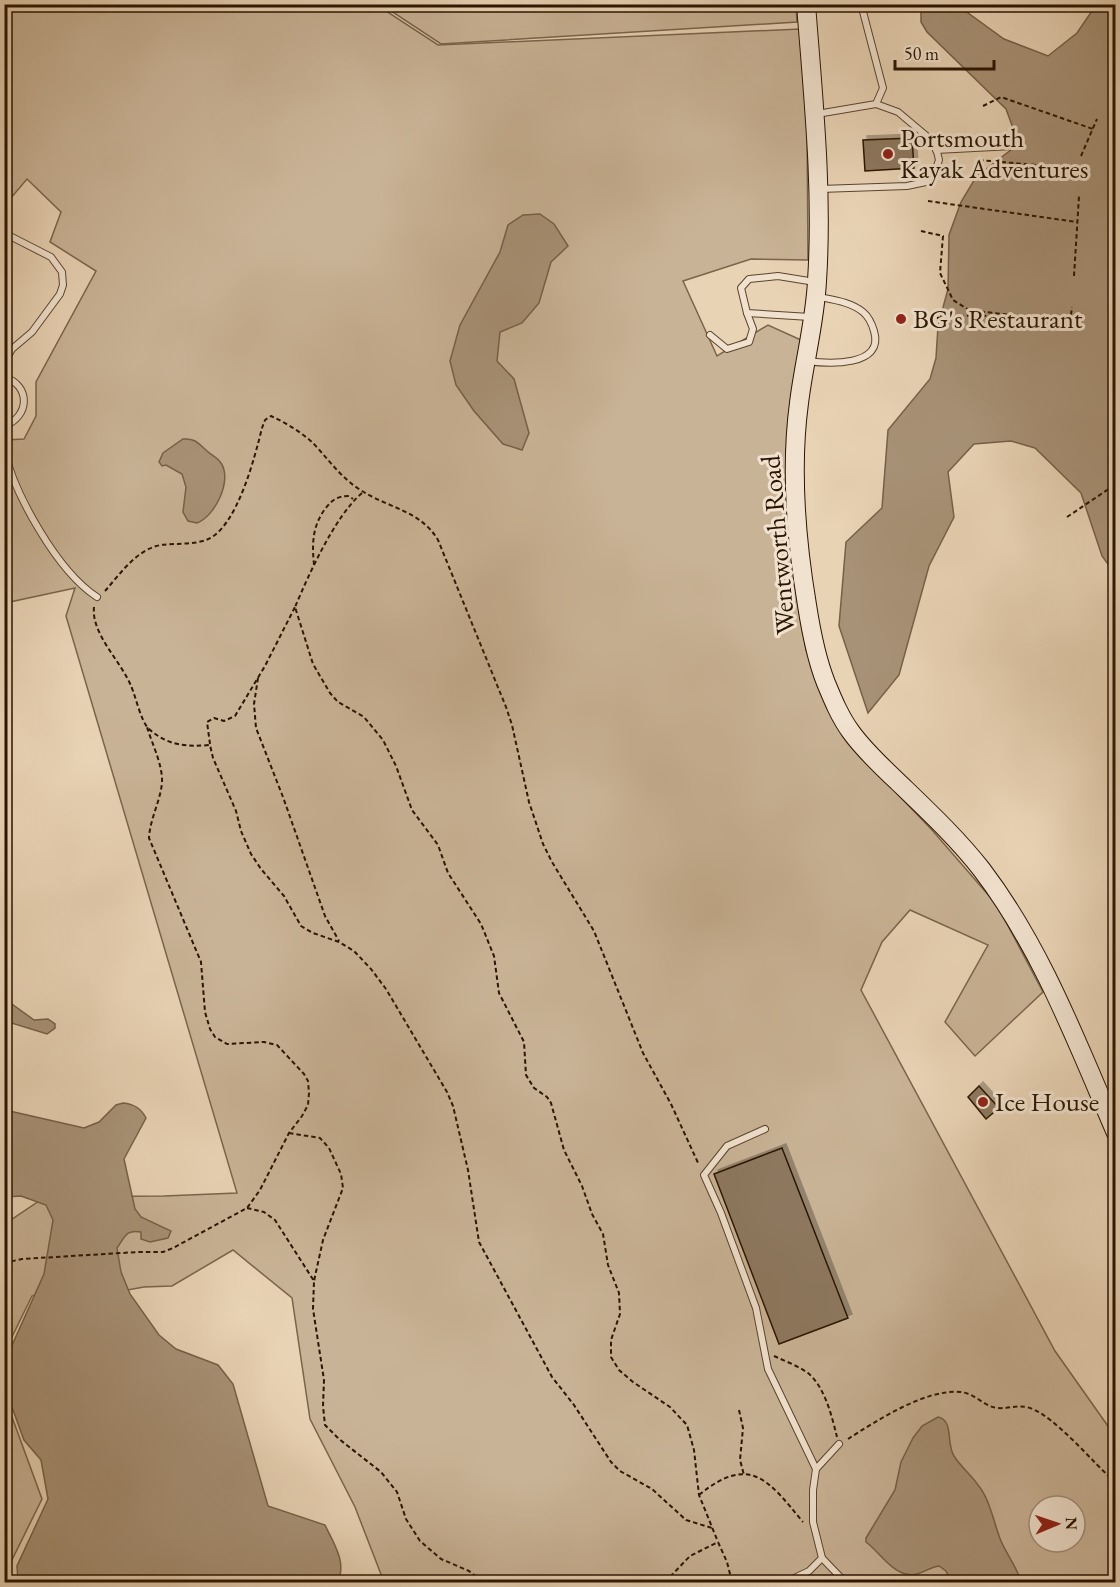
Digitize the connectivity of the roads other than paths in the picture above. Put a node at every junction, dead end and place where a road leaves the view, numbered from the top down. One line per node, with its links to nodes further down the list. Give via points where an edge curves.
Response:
1 (806, 4): 4 (main road, Wentworth Road)
2 (861, 4): 3 (lane, via 883,88)
3 (876, 105): 4 (lane); 6 (lane, via 898,112)
4 (814, 115): 7 (main road, Wentworth Road)
5 (1013, 146): 6 (lane)
6 (936, 150): 7 (lane, via 939,160 933,177 926,182)
7 (818, 189): 9 (main road, Wentworth Road)
8 (4, 233): 14 (lane, via 51,257 62,272 63,285 39,323 12,349)
9 (817, 289): 10 (lane, via 778,276 749,279 741,288); 11 (main road, Wentworth Road); 13 (lane, via 864,312 876,335 873,350 865,357 830,364)
10 (747, 313): 11 (lane); 12 (lane, via 753,329 749,342 727,349)
11 (813, 318): 13 (main road, Wentworth Road)
12 (710, 335)
13 (806, 361): 20 (main road, Wentworth Road, via 795,434 795,495 804,588 824,678 852,733 961,845 1010,911 1045,974)
14 (4, 363)
15 (4, 377): 16 (lane, via 21,389 24,404 18,418)
16 (4, 426)
17 (4, 449): 18 (lane, via 18,490 42,530 69,572)
18 (97, 597)
19 (765, 1129): 22 (lane, via 727,1146 704,1175 756,1308 768,1369)
20 (1116, 1133)
21 (839, 1444): 22 (lane)
22 (816, 1469): 23 (lane, via 813,1522)
23 (822, 1558): 24 (lane, via 809,1571); 25 (lane)
24 (786, 1582)
25 (845, 1582)

